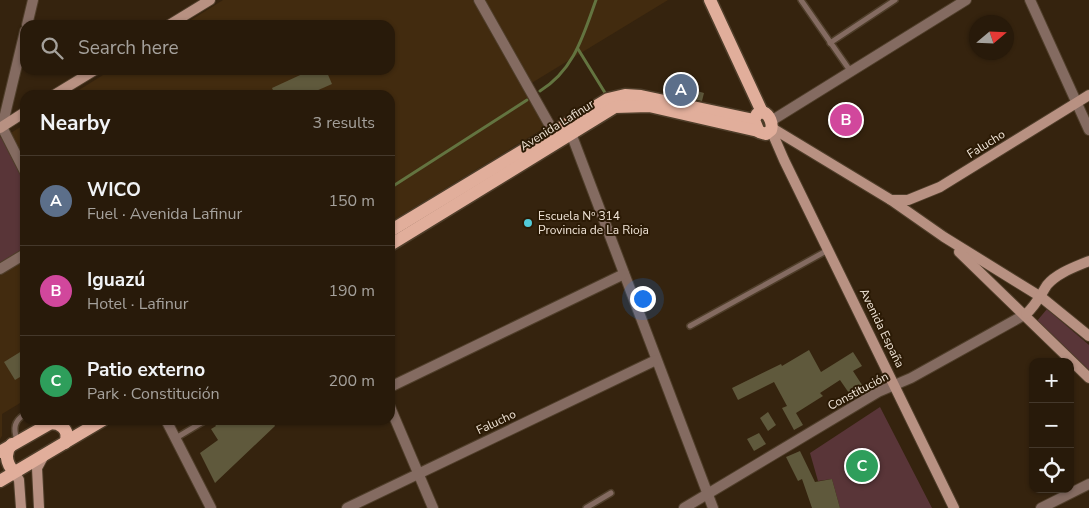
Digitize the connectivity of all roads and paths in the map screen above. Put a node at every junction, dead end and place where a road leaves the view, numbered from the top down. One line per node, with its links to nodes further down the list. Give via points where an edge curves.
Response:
1 (33, 0): 9 (street)
2 (210, 0): 10 (street)
3 (479, 0): 23 (street)
4 (710, 0): 19 (main road, Avenida España)
5 (801, 0): 11 (lane)
6 (895, 0): 11 (lane)
7 (966, 0): 13 (street)
8 (1030, 0): 17 (street)
9 (27, 20)
10 (177, 20)
11 (830, 43): 13 (lane)
12 (20, 51): 20 (street)
13 (851, 72): 19 (street)
14 (87, 75): 15 (street)
15 (62, 90)
16 (1089, 95): 17 (street, Falucho)
17 (1077, 103): 22 (street); 25 (street, Falucho, via 940,187 908,200)
18 (20, 115): 20 (street)
19 (765, 125): 21 (main road, Avenida Lafinur, via 631,105 610,109); 25 (street); 29 (street, Avenida España)
20 (1, 127): 24 (street)
21 (569, 128): 23 (main road, Avenida Lafinur); 28 (main road, Avenida Lafinur); 33 (street)
22 (1089, 130)
23 (553, 131): 26 (main road, Avenida Lafinur)
24 (20, 163)
25 (891, 200): 27 (street)
26 (395, 228)
27 (944, 238): 34 (street); 35 (street)
28 (395, 242)
29 (828, 250): 36 (lane); 41 (street, Avenida España)
30 (20, 257): 32 (street)
31 (1089, 261): 34 (street, Constitución, via 1055,278)
32 (0, 269)
33 (624, 274): 38 (street); 40 (street)
34 (1041, 297): 35 (street, Constitución); 37 (street)
35 (1026, 314): 39 (street); 41 (street, Constitución)
36 (690, 326)
37 (1089, 336)
38 (656, 360): 55 (street, Falucho); 59 (street)
39 (1089, 378)
40 (395, 385)
41 (894, 385): 59 (street, Constitución); 68 (street, Avenida España)
42 (20, 418): 50 (lane, via 14,426)
43 (395, 419): 55 (street)
44 (45, 425): 50 (main road)
45 (58, 425): 51 (main road, via 66,434)
46 (95, 425): 51 (main road)
47 (169, 425): 49 (street)
48 (198, 425): 49 (lane)
49 (176, 438): 62 (street)
50 (16, 441): 52 (main road); 54 (main road, via 6,455)
51 (65, 443): 53 (main road)
52 (0, 452)
53 (43, 456): 54 (main road); 61 (street, via 38,468)
54 (14, 472): 56 (main road); 60 (street, via 19,480)
55 (418, 473): 63 (street, Falucho); 64 (street)
56 (0, 481)
57 (1089, 484): 69 (street)
58 (611, 493): 65 (lane)
59 (707, 493): 66 (street, Constitución); 67 (street)
60 (21, 508)
61 (39, 508)
62 (212, 508)
63 (347, 508)
64 (433, 508)
65 (586, 508)
66 (684, 508)
67 (713, 508)
68 (954, 508)
69 (1041, 508)

